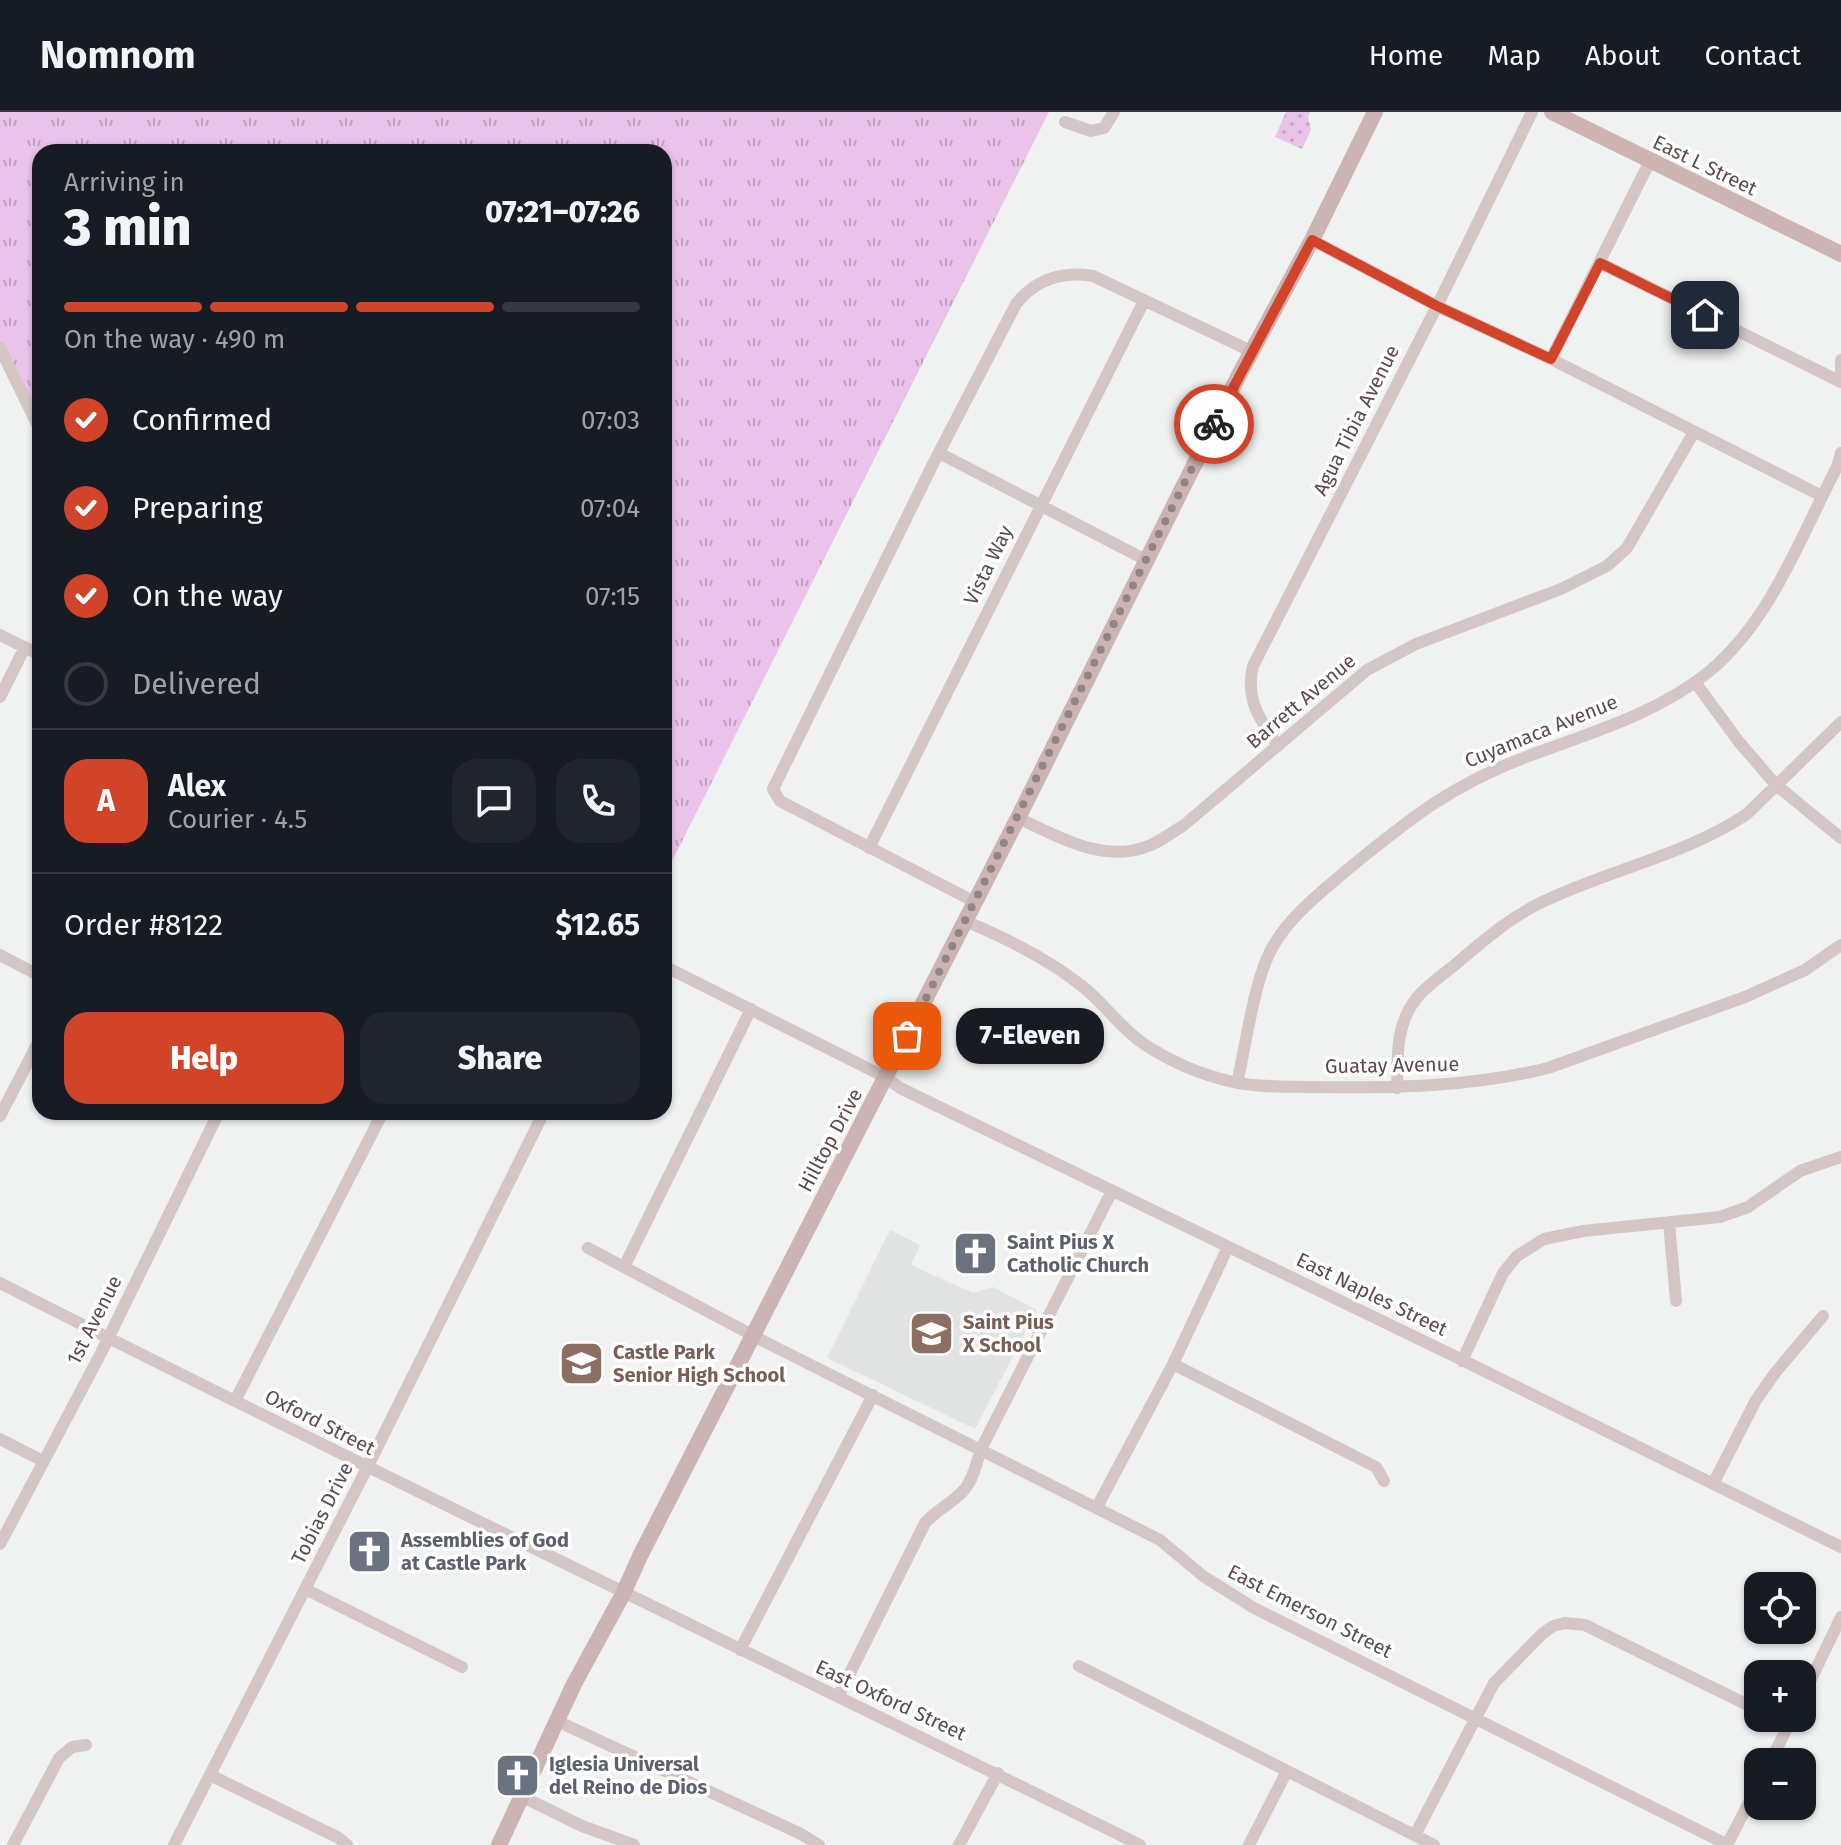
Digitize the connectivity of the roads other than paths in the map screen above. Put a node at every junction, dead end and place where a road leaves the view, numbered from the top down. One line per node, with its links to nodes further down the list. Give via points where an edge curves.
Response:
1 (1114, 112): 5 (street, via 1104,128 1091,131)
2 (1375, 112): 7 (main road, Hilltop Drive)
3 (1532, 112): 11 (street, Agua Tibia Avenue)
4 (1552, 112): 6 (main road, East L Street)
5 (1065, 122)
6 (1650, 161): 8 (main road, East L Street); 9 (street)
7 (1312, 240): 11 (street); 13 (main road, Hilltop Drive)
8 (1841, 254)
9 (1600, 263): 14 (street); 16 (street)
10 (1144, 301): 13 (street); 19 (street, via 1093,276 1062,275 1029,290 1010,315); 22 (street, Vista Way)
11 (1437, 306): 14 (street); 30 (street, Agua Tibia Avenue, via 1253,666 1252,703)
12 (0, 348): 17 (street)
13 (1251, 351): 23 (main road, Hilltop Drive)
14 (1551, 359): 18 (street)
15 (1841, 360): 16 (street)
16 (1841, 381)
17 (32, 414)
18 (1694, 432): 21 (street); 30 (street, Barrett Avenue, via 1627,548 1607,566 1381,661)
19 (939, 453): 22 (street); 34 (street, via 773,789 780,801)
20 (1841, 453): 21 (street, Cuyamaca Avenue)
21 (1822, 496): 27 (street, Cuyamaca Avenue, via 1758,617 1727,655)
22 (1039, 507): 23 (street); 34 (street, Vista Way)
23 (1146, 560): 32 (main road, Hilltop Drive)
24 (0, 635): 25 (street)
25 (25, 647): 26 (street); 28 (street)
26 (32, 651)
27 (1695, 682): 31 (street); 44 (street, Cuyamaca Avenue, via 1665,702 1499,767 1444,795 1318,894 1298,913 1263,968)
28 (0, 697)
29 (1841, 722): 31 (street)
30 (1278, 746): 32 (street, Barrett Avenue, via 1184,825 1150,846 1103,852 1083,848)
31 (1776, 785): 33 (street); 45 (street, via 1730,825 1542,902 1505,923 1426,986 1404,1019)
32 (1018, 818): 35 (main road, Hilltop Drive)
33 (1841, 838)
34 (869, 848): 35 (street)
35 (973, 901): 36 (main road, Hilltop Drive)
36 (965, 921): 43 (main road, Hilltop Drive); 44 (street, Guatay Avenue, via 1058,969 1141,1042 1166,1057)
37 (1841, 945): 45 (street, Guatay Avenue, via 1805,970 1745,997 1548,1068 1479,1083)
38 (0, 955): 40 (street)
39 (672, 970): 41 (street, East Naples Street)
40 (32, 972)
41 (751, 1009): 43 (street, East Naples Street); 55 (street)
42 (32, 1054): 46 (street)
43 (885, 1077): 51 (street, East Naples Street); 59 (main road, Hilltop Drive)
44 (1237, 1083): 45 (street, Guatay Avenue)
45 (1397, 1088)
46 (0, 1116)
47 (215, 1120): 60 (street, 1st Avenue)
48 (379, 1120): 64 (street)
49 (540, 1120): 68 (street, Tobias Drive)
50 (1841, 1157): 52 (street, via 1800,1171 1748,1207 1720,1217)
51 (1112, 1191): 53 (street, East Naples Street); 66 (street)
52 (1669, 1222): 57 (street); 61 (street, via 1550,1236 1530,1247 1503,1273)
53 (1228, 1247): 61 (street, East Naples Street); 62 (street)
54 (588, 1248): 55 (street, East Emerson Street)
55 (624, 1267): 59 (street, East Emerson Street)
56 (0, 1283): 60 (street, Oxford Street)
57 (1676, 1301)
58 (1823, 1316): 70 (street, via 1756,1400)
59 (752, 1335): 63 (street, East Emerson Street); 76 (main road, Hilltop Drive)
60 (108, 1337): 64 (street, Oxford Street); 67 (street, 1st Avenue)
61 (1462, 1361): 70 (street, East Naples Street)
62 (1173, 1364): 69 (street, via 1376,1467); 71 (street)
63 (873, 1395): 66 (street, East Emerson Street); 78 (street)
64 (235, 1401): 68 (street, Oxford Street)
65 (0, 1439): 67 (street)
66 (981, 1449): 71 (street, East Emerson Street); 82 (street, via 963,1491 925,1523)
67 (43, 1461): 72 (street, 1st Avenue)
68 (367, 1468): 75 (street, Tobias Drive); 76 (street, Oxford Street)
69 (1384, 1481)
70 (1713, 1484): 74 (street, East Naples Street)
71 (1097, 1507): 84 (street, East Emerson Street, via 1160,1540 1232,1596)
72 (4, 1526): 73 (street, 1st Avenue)
73 (0, 1544)
74 (1841, 1547)
75 (305, 1589): 80 (street); 89 (street, Tobias Drive)
76 (623, 1594): 78 (street, East Oxford Street); 85 (main road, Hilltop Drive)
77 (1841, 1617): 81 (street)
78 (740, 1650): 82 (street, East Oxford Street)
79 (1079, 1666): 87 (street)
80 (462, 1667)
81 (1816, 1669)
82 (838, 1697): 88 (street, East Oxford Street)
83 (1744, 1703): 84 (street, via 1613,1637 1565,1623 1542,1634 1494,1683)
84 (1476, 1717): 92 (street); 104 (street, East Emerson Street)
85 (557, 1721): 90 (main road, Hilltop Drive); 99 (street)
86 (86, 1745): 94 (street, via 72,1747 59,1758)
87 (1287, 1771): 92 (street); 102 (street)
88 (998, 1773): 93 (street, East Oxford Street); 100 (street)
89 (210, 1775): 95 (street, Tobias Drive); 96 (street)
90 (523, 1797): 97 (main road, Hilltop Drive); 98 (street)
91 (1744, 1813): 104 (street)
92 (1415, 1835): 103 (street)
93 (1118, 1840): 101 (street, East Oxford Street)
94 (13, 1845)
95 (174, 1845)
96 (347, 1845)
97 (499, 1845)
98 (634, 1845)
99 (819, 1845)
100 (959, 1845)
101 (1140, 1845)
102 (1249, 1845)
103 (1434, 1845)
104 (1728, 1845)

